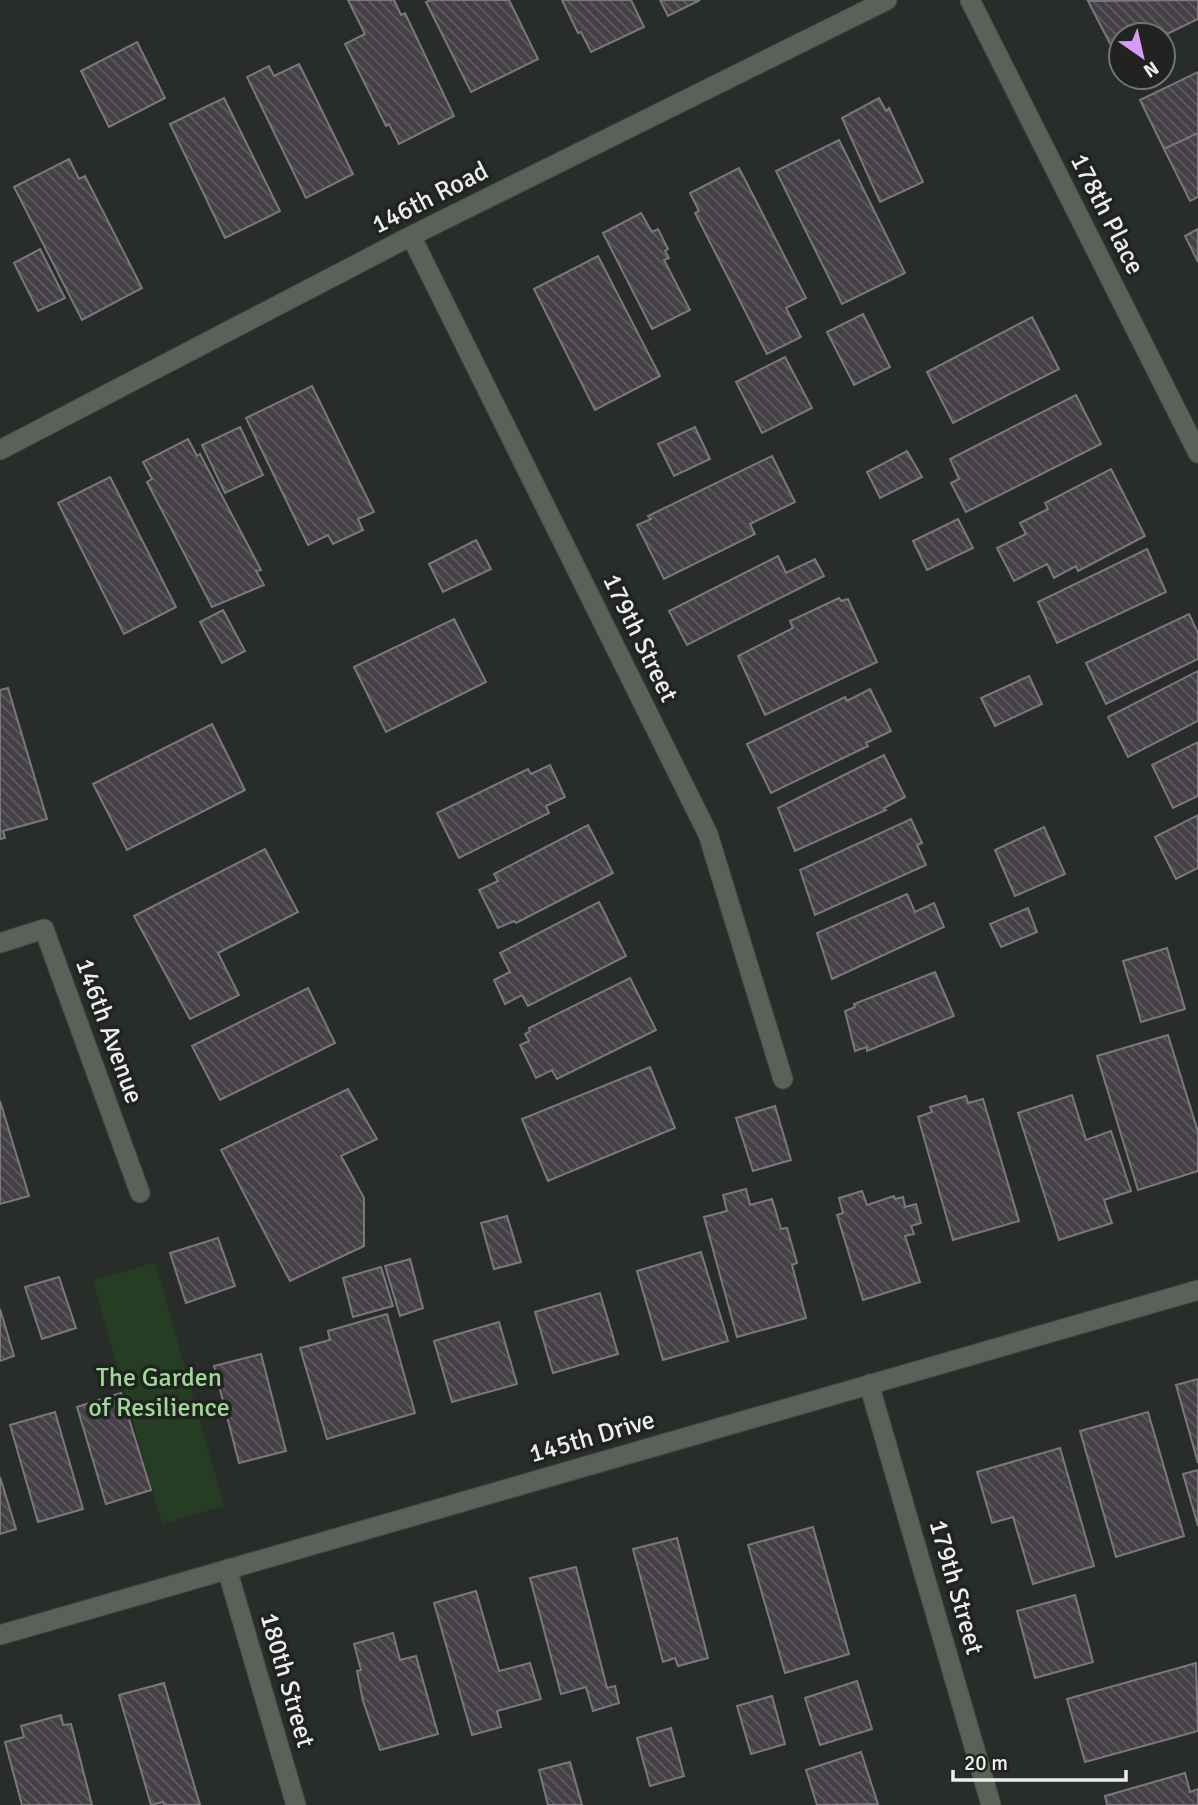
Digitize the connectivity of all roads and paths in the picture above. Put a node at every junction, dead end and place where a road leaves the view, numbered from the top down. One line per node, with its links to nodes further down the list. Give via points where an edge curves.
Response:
1 (887, 0): 3 (street, 146th Road)
2 (970, 0): 5 (street, 178th Place)
3 (411, 236): 4 (street, 146th Road); 7 (street, 179th Street, via 708,834)
4 (0, 450)
5 (1198, 453)
6 (0, 943): 8 (street, 146th Avenue, via 44,929)
7 (783, 1079)
8 (141, 1193)
9 (1198, 1290): 10 (street, 145th Drive)
10 (869, 1384): 11 (street, 145th Drive); 14 (street, 179th Street)
11 (227, 1569): 12 (street, 145th Drive); 13 (street, 180th Street)
12 (0, 1634)
13 (296, 1805)
14 (991, 1805)

